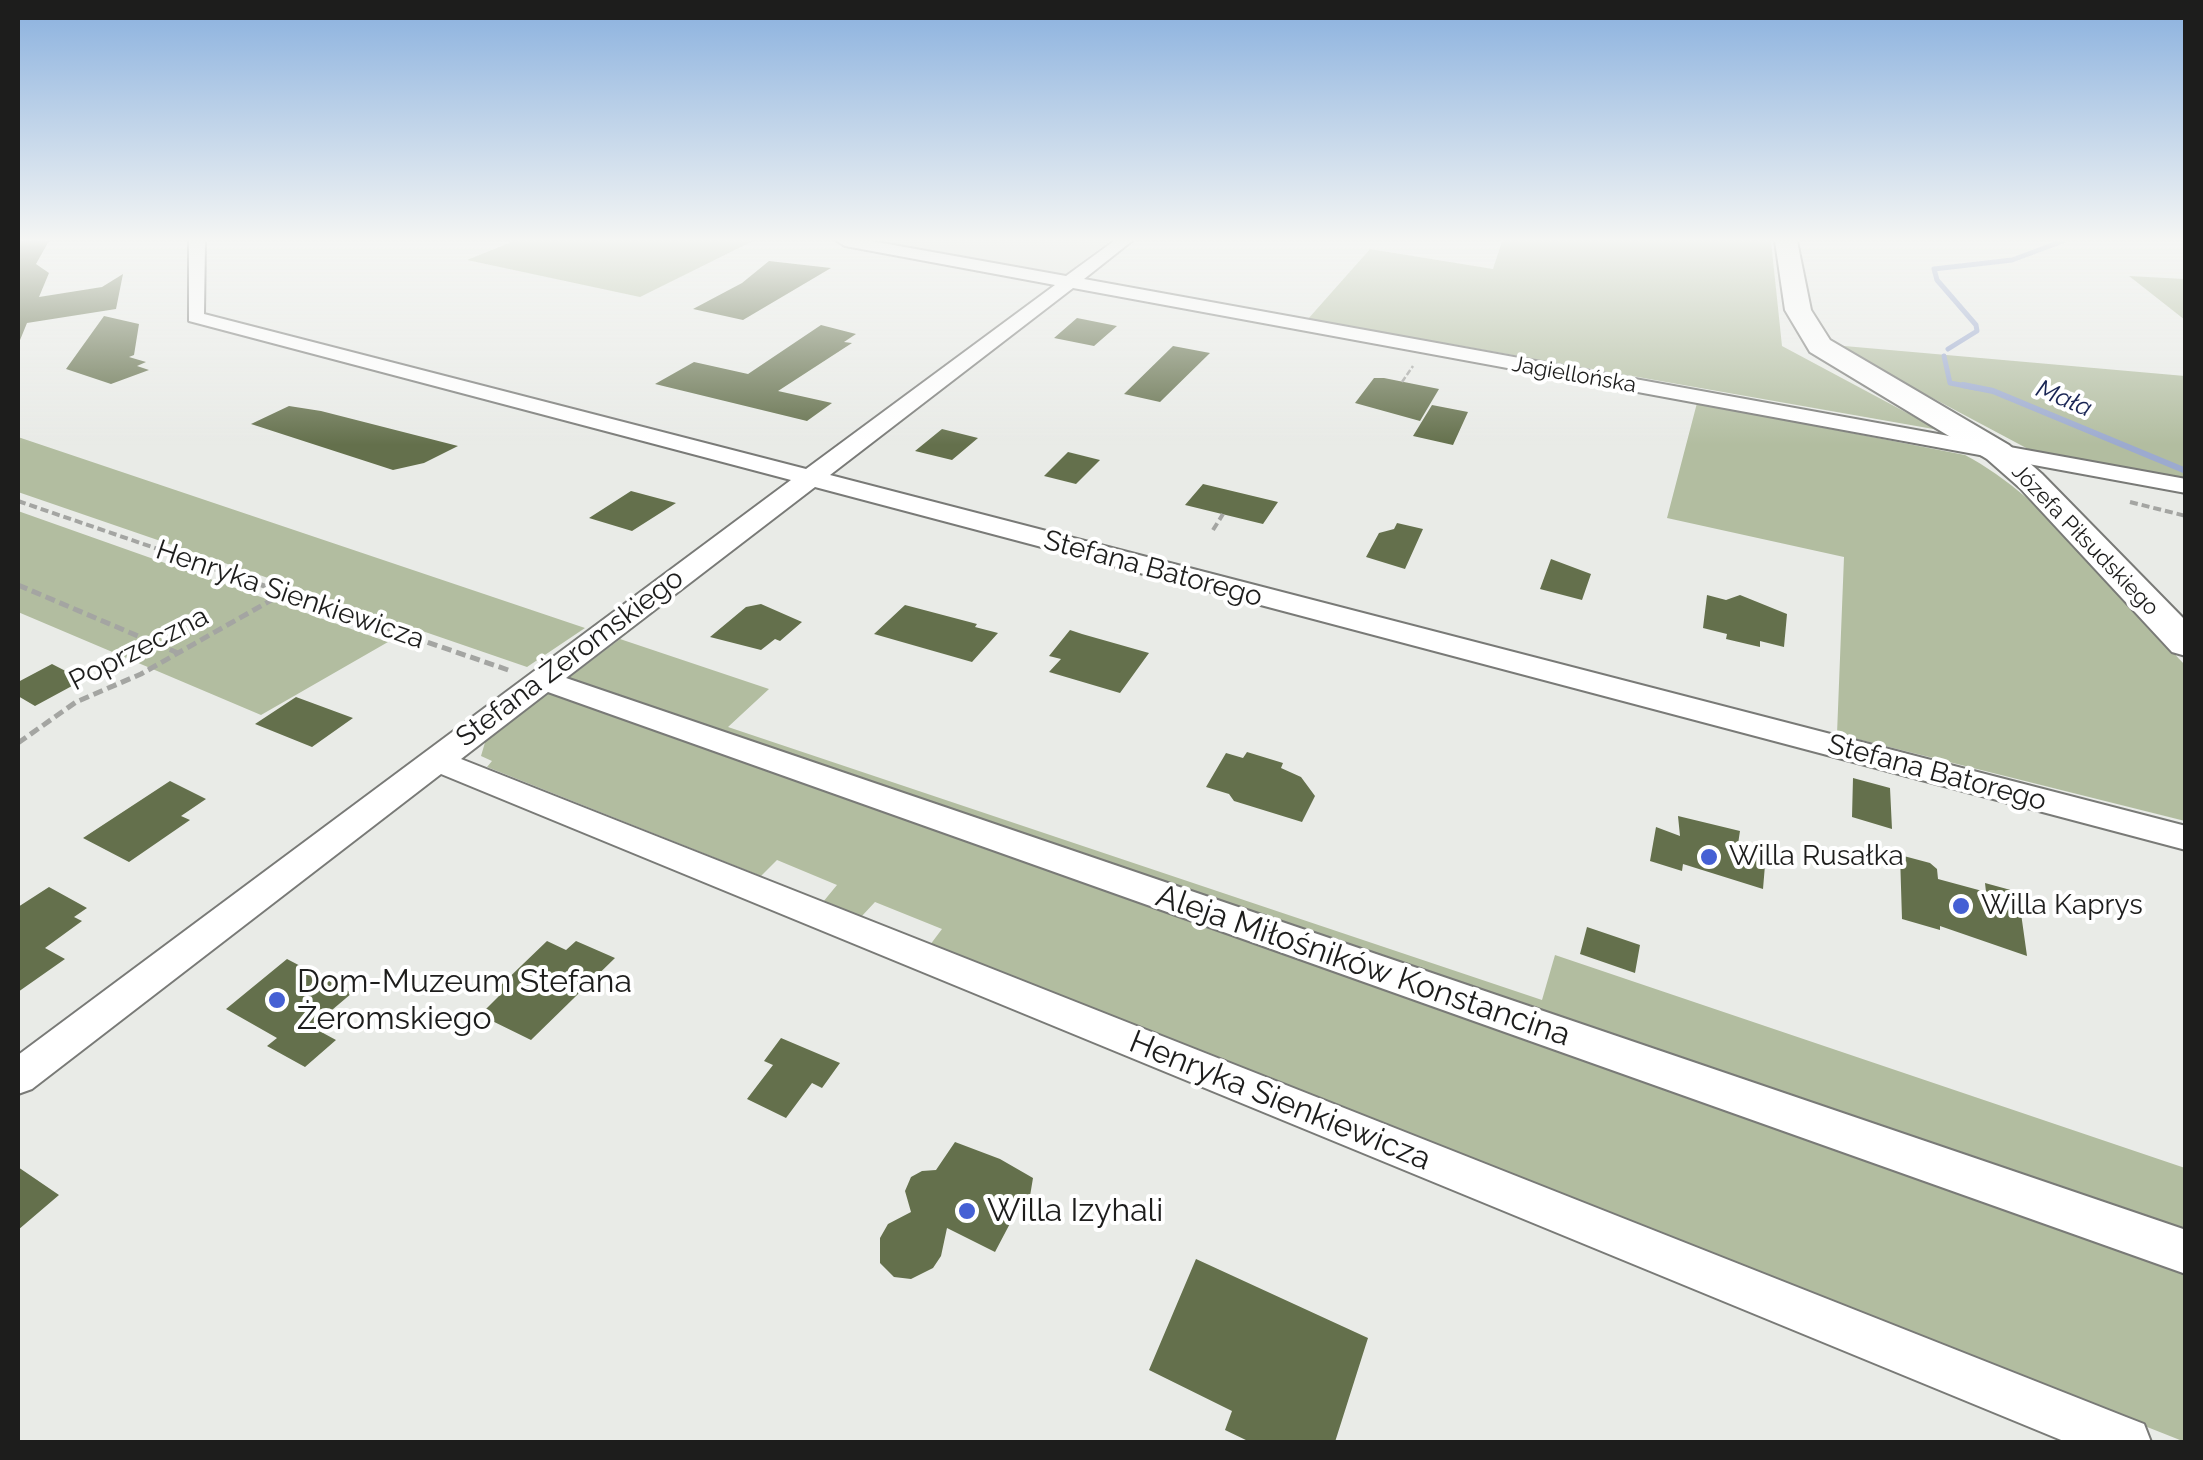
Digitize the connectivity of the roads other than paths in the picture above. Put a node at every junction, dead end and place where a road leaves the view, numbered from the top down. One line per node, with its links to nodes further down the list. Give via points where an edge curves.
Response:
1 (195, 309): 6 (street, Stefana Batorego, via 195,316)
2 (1034, 309): 6 (street, Stefana Żeromskiego)
3 (1218, 309): 5 (street, Jagiellońska)
4 (1795, 309): 5 (street, Józefa Piłsudskiego, via 1820,346)
5 (1998, 452): 7 (street, Jagiellońska); 8 (street, Józefa Piłsudskiego)
6 (808, 480): 9 (street, Stefana Żeromskiego); 11 (street, Stefana Batorego)
7 (2186, 486)
8 (2186, 644)
9 (553, 671): 10 (street, Stefana Żeromskiego); 13 (street, Aleja Miłośników Konstancina)
10 (434, 760): 12 (street, Stefana Żeromskiego); 14 (street, Henryka Sienkiewicza)
11 (2186, 838)
12 (18, 1077)
13 (2186, 1252)
14 (2126, 1442)

